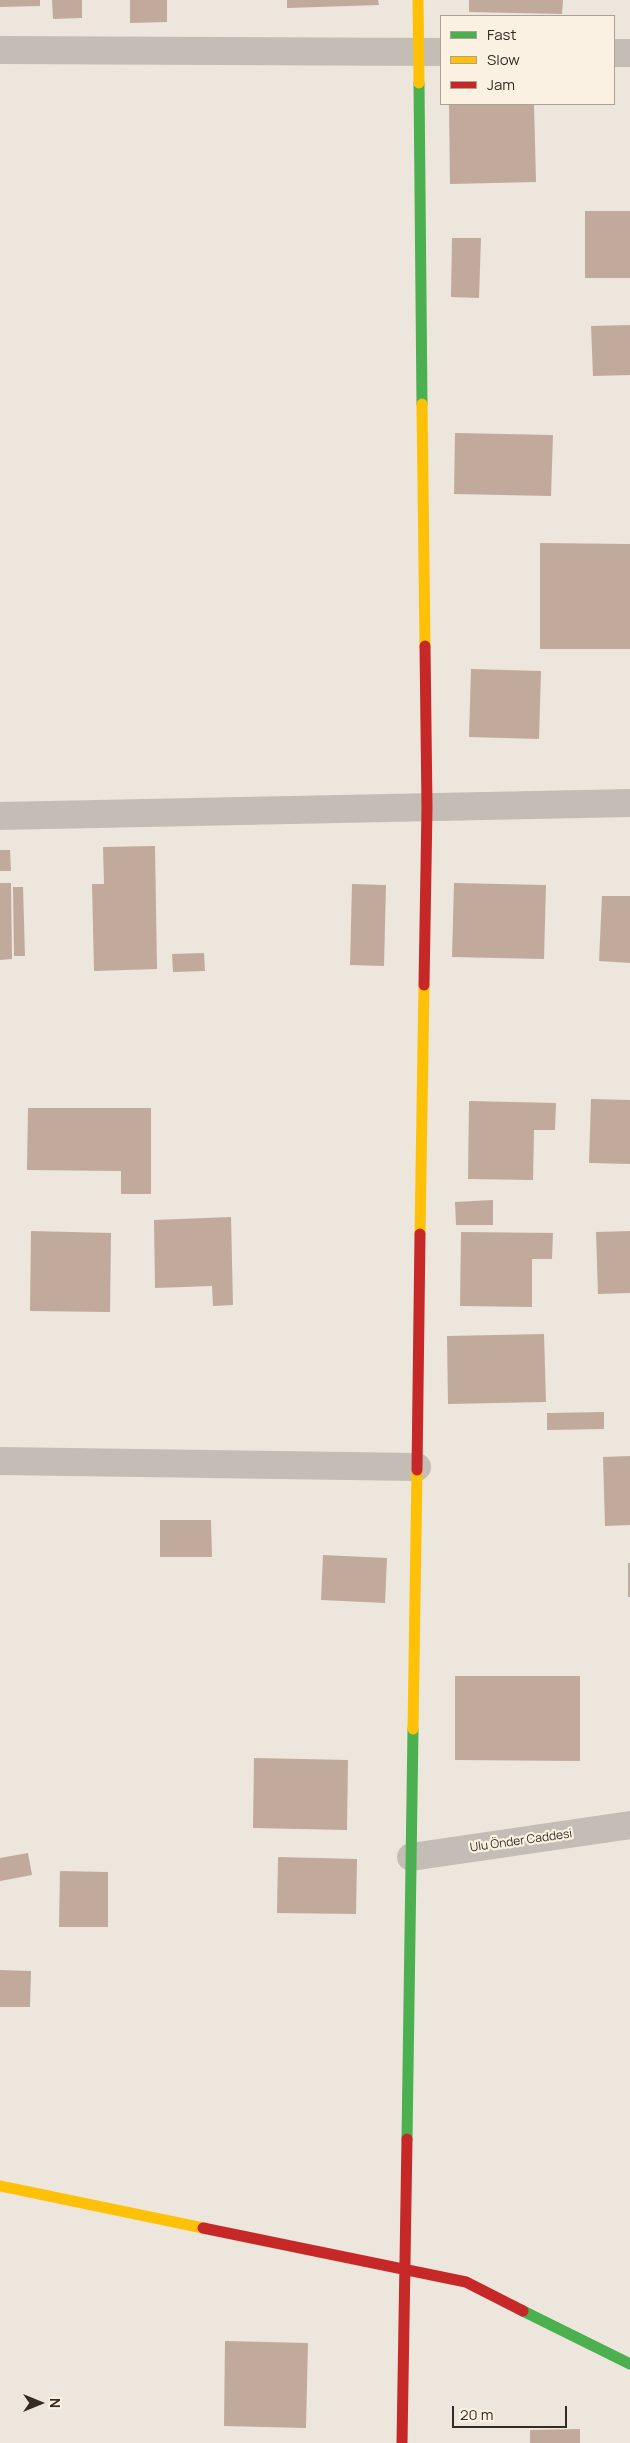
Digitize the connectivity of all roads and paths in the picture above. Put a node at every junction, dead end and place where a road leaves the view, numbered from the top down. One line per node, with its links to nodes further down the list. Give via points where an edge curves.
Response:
1 (418, 0): 3 (street)
2 (0, 50): 3 (street)
3 (430, 52): 7 (street)
4 (615, 53): 5 (street)
5 (630, 53)
6 (630, 803): 7 (street)
7 (427, 808): 8 (street); 10 (street)
8 (0, 816)
9 (0, 1461): 10 (street)
10 (417, 1467): 12 (street)
11 (630, 1825): 12 (street, Ulu Önder Caddesi)
12 (411, 1857): 14 (street)
13 (0, 2186): 14 (street)
14 (405, 2270): 15 (street, via 466,2282); 16 (street)
15 (630, 2364)
16 (402, 2443)

